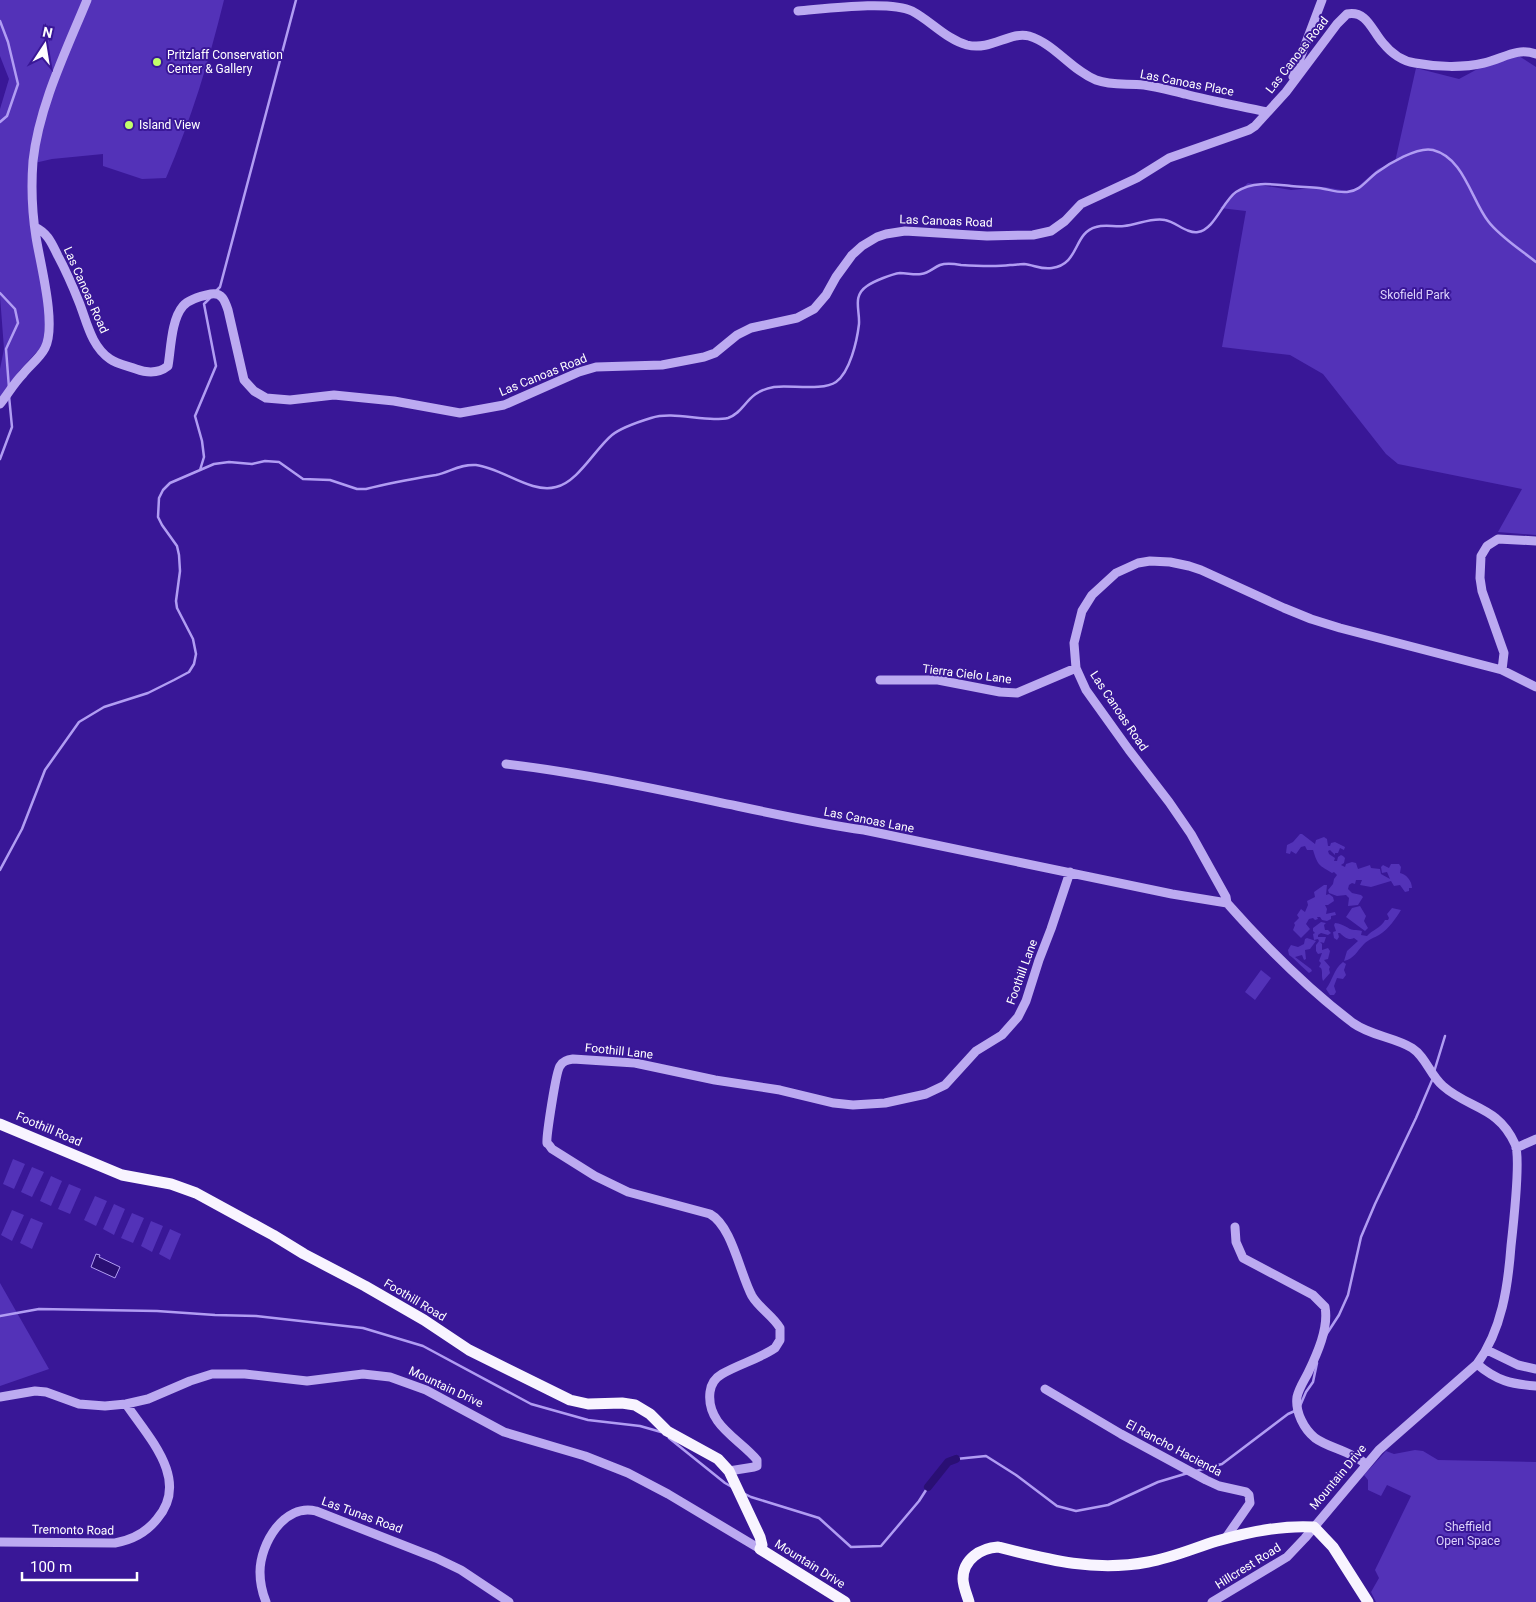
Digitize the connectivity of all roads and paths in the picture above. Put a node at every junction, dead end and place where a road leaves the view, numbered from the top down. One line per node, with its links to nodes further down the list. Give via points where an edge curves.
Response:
1 (87, 0): 7 (street, via 40,125 32,176)
2 (1322, 0): 5 (street)
3 (798, 11): 6 (street, Las Canoas Place, via 902,8 964,44 989,46 1027,36 1038,39 1087,75 1105,83 1145,85)
4 (1536, 54): 5 (street, Las Canoas Road, via 1520,51 1485,63 1465,65 1415,63 1397,57 1382,43 1366,19 1352,13 1337,24)
5 (1289, 87): 6 (street, Las Canoas Road)
6 (1267, 112): 7 (street, Las Canoas Road, via 1255,126 1242,133 1169,158 1137,178 1082,204 1051,231 1033,235 988,236 905,231 886,234 869,241 852,255 820,303 807,314 751,328 715,353 662,365 596,367 504,405 460,413 394,401 334,395 290,400 266,398 244,380 225,300 214,293 183,306 170,342 168,366 164,369 154,373 114,361 98,347 90,334 70,278 50,240)
7 (35, 227): 8 (street, via 46,284 49,335 45,349)
8 (2, 402)
9 (1536, 541): 11 (street, via 1498,539 1481,556 1482,591 1504,654)
10 (1076, 668): 11 (street, Las Canoas Road, via 1074,643 1082,611 1092,595 1116,573 1138,563 1162,561 1201,570 1284,608 1333,626); 12 (street, Tierra Cielo Lane, via 1017,693 938,680); 16 (street, Las Canoas Road, via 1086,690 1191,834)
11 (1502, 670): 13 (street, Las Canoas Road)
12 (880, 680)
13 (1536, 687)
14 (506, 764): 15 (street, Las Canoas Lane, via 614,782)
15 (1070, 872): 16 (street, Las Canoas Lane); 29 (street, Foothill Lane, via 1018,1017 1002,1035 976,1051 945,1085 926,1094 885,1104 853,1105 635,1063 573,1059 564,1061 559,1068 547,1129 552,1149 611,1185 718,1219 753,1297 780,1328 780,1340 775,1348 718,1376 710,1388 711,1407 720,1424 757,1460 757,1466)
16 (1227, 903): 19 (street, Las Canoas Road, via 1253,933 1327,1001 1366,1031 1404,1044 1416,1052 1441,1085 1498,1120 1510,1134)
17 (0, 1124): 29 (main road, Foothill Road, via 122,1175 170,1184 196,1193 365,1286 469,1350 561,1396 579,1402 626,1403 643,1409 667,1431 711,1455)
18 (1535, 1139): 19 (street)
19 (1516, 1148): 21 (street, Mountain Drive, via 1508,1274 1498,1321)
20 (1235, 1227): 28 (street, via 1236,1242 1243,1258 1313,1295 1325,1307 1326,1323 1297,1397 1300,1417 1315,1438)
21 (1487, 1350): 22 (street, Mountain Drive); 23 (street, via 1518,1366)
22 (1477, 1364): 24 (street, via 1505,1382); 28 (street, Mountain Drive)
23 (1536, 1369)
24 (1536, 1386)
25 (1045, 1389): 31 (street, El Rancho Hacienda, via 1206,1480 1246,1492 1250,1499 1248,1507)
26 (0, 1397): 27 (street, Mountain Drive, via 35,1391 79,1404)
27 (126, 1404): 32 (street, Tremonto Road, via 161,1455 168,1472 167,1502 151,1527 132,1539 115,1543); 33 (street, Mountain Drive, via 148,1399 212,1374 307,1381 363,1374 390,1377 426,1390 509,1434 621,1470)
28 (1366, 1464): 30 (street, Mountain Drive)
29 (729, 1471): 33 (main road, Foothill Road, via 760,1537)
30 (1314, 1527): 31 (main road, Mountain Drive, via 1299,1526); 38 (street, Hillcrest Road, via 1287,1557); 39 (main road, via 1334,1547)
31 (1225, 1539): 37 (main road, Mountain Drive, via 1150,1562 1116,1566 1068,1564 992,1547 978,1553 967,1564 963,1579)
32 (0, 1542)
33 (760, 1549): 36 (main road, Mountain Drive)
34 (266, 1602): 35 (street, Las Tunas Road, via 260,1571 268,1541 291,1514 306,1510 316,1511 436,1558 462,1570)
35 (509, 1602)
36 (845, 1602)
37 (969, 1602)
38 (1212, 1602)
39 (1368, 1602)

